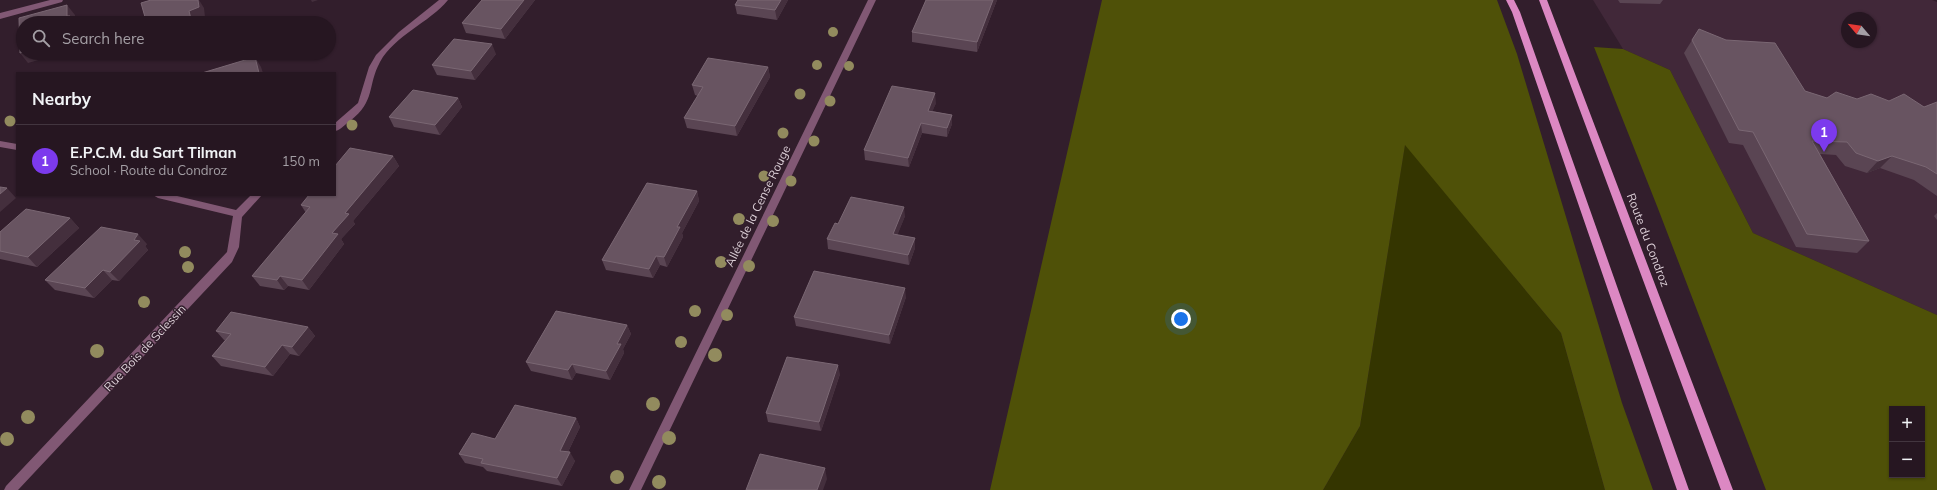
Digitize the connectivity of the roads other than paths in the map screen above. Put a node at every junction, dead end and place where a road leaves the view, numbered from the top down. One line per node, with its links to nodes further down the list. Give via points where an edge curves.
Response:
1 (59, 0): 6 (street)
2 (444, 0): 7 (street, via 378,58 371,69 364,100)
3 (872, 0): 14 (street, Allée de la Cense Rouge)
4 (1510, 0): 15 (main road)
5 (1543, 0): 16 (main road, Route du Condroz)
6 (0, 16)
7 (336, 127)
8 (0, 144): 9 (street)
9 (16, 147)
10 (162, 196): 12 (street)
11 (256, 196): 12 (street)
12 (239, 214): 13 (street, Rue Bois de Sclessin, via 235,244 228,259)
13 (10, 490)
14 (635, 490)
15 (1683, 490)
16 (1727, 490)

